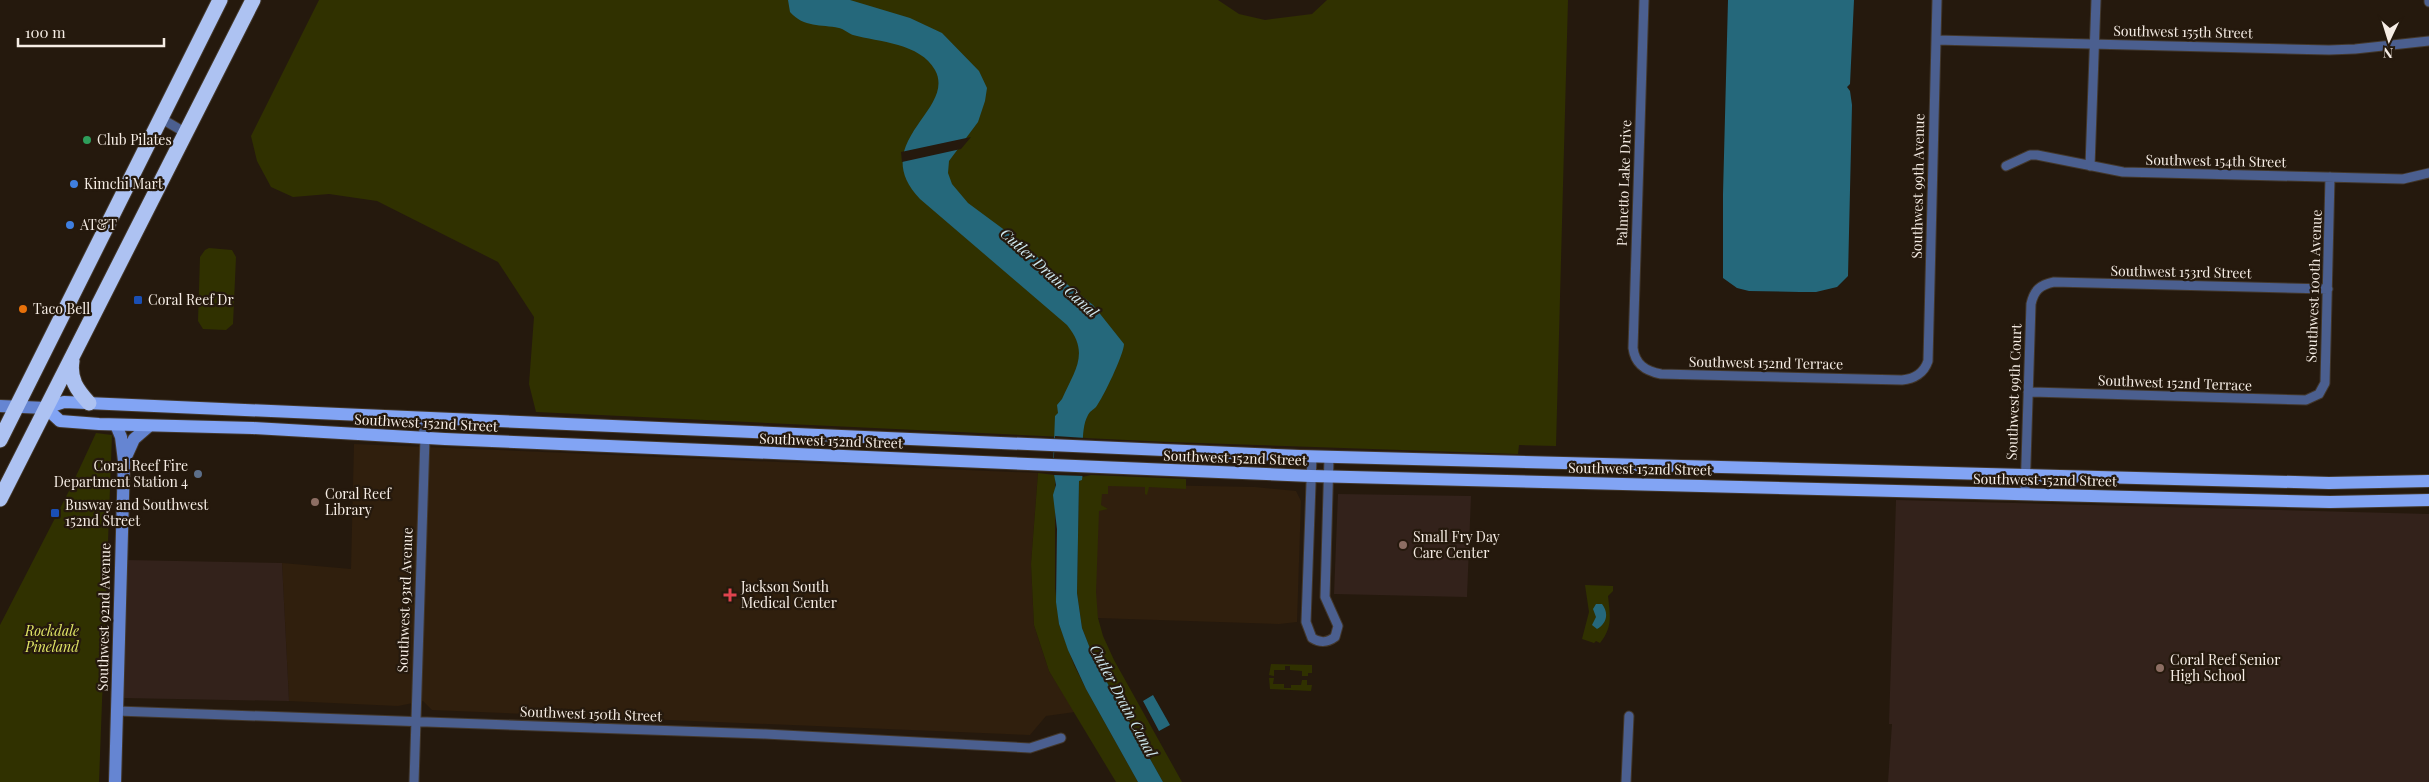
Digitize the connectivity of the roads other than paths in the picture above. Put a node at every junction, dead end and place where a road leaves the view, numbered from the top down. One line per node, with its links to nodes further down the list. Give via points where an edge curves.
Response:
1 (220, 0): 9 (highway)
2 (253, 0): 10 (highway)
3 (1644, 0): 18 (street, Palmetto Lake Drive, via 1633,348)
4 (1937, 0): 6 (street, Southwest 99th Avenue)
5 (2096, 0): 8 (street)
6 (1936, 40): 8 (street, Southwest 155th Street); 19 (street, Southwest 99th Avenue, via 1928,361)
7 (2429, 41): 8 (street, Southwest 155th Street, via 2338,50)
8 (2095, 44): 12 (street)
9 (162, 119): 10 (street); 24 (highway)
10 (186, 133): 17 (highway)
11 (2006, 166): 12 (street, Southwest 154th Street, via 2030,155)
12 (2090, 166): 14 (street, Southwest 154th Street, via 2123,172)
13 (2429, 173): 14 (street, Southwest 154th Street, via 2403,178)
14 (2330, 177): 15 (street, Southwest 100th Avenue)
15 (2328, 289): 16 (street, Southwest 153rd Street, via 2054,282); 21 (street, Southwest 100th Avenue, via 2325,383)
16 (2036, 290): 20 (street, Southwest 99th Court, via 2031,304)
17 (73, 356): 22 (highway, via 72,378); 25 (highway)
18 (1639, 364): 19 (street, Southwest 152nd Terrace, via 1661,374 1902,380)
19 (1922, 371)
20 (2028, 392): 21 (street, Southwest 152nd Terrace, via 2306,400); 37 (street, Southwest 99th Court)
21 (2319, 394)
22 (89, 404): 25 (main road, Southwest 152nd Street, via 64,402); 26 (main road, Southwest 152nd Street)
23 (0, 406): 24 (street, Southwest 152nd Street)
24 (16, 407): 25 (street, Southwest 152nd Street); 32 (highway)
25 (46, 408): 28 (main road, Southwest 152nd Street, via 60,421); 41 (highway)
26 (265, 412): 27 (main road, Southwest 152nd Street); 30 (main road, via 255,421)
27 (422, 418): 31 (street, Southwest 93rd Avenue); 33 (main road, Southwest 152nd Street)
28 (116, 425): 29 (main road, Southwest 152nd Street); 35 (street, Southwest 92nd Avenue)
29 (149, 426): 30 (main road, Southwest 152nd Street); 35 (street, via 134,439)
30 (253, 428): 31 (main road, Southwest 152nd Street)
31 (425, 438): 36 (main road, Southwest 152nd Street); 45 (street, Southwest 93rd Avenue)
32 (0, 440)
33 (1312, 456): 34 (main road, Southwest 152nd Street); 36 (street)
34 (1329, 457): 37 (main road, Southwest 152nd Street); 38 (street)
35 (124, 461): 43 (street, Southwest 92nd Avenue)
36 (1311, 476): 38 (main road, Southwest 152nd Street); 38 (street, via 1306,622 1312,638 1321,642 1335,637 1338,626 1325,597)
37 (2026, 476): 39 (main road, Southwest 152nd Street, via 2328,483); 40 (street, Southwest 99th Court)
38 (1329, 477): 40 (main road, Southwest 152nd Street)
39 (2429, 481)
40 (2025, 494): 42 (main road, Southwest 152nd Street, via 2330,502)
41 (0, 499)
42 (2429, 500)
43 (117, 711): 45 (street, Southwest 150th Street); 47 (street, Southwest 92nd Avenue)
44 (1629, 716): 49 (street)
45 (416, 721): 46 (street, Southwest 150th Street, via 1030,748); 48 (street, Southwest 93rd Avenue)
46 (1062, 738)
47 (115, 782)
48 (414, 782)
49 (1626, 782)

